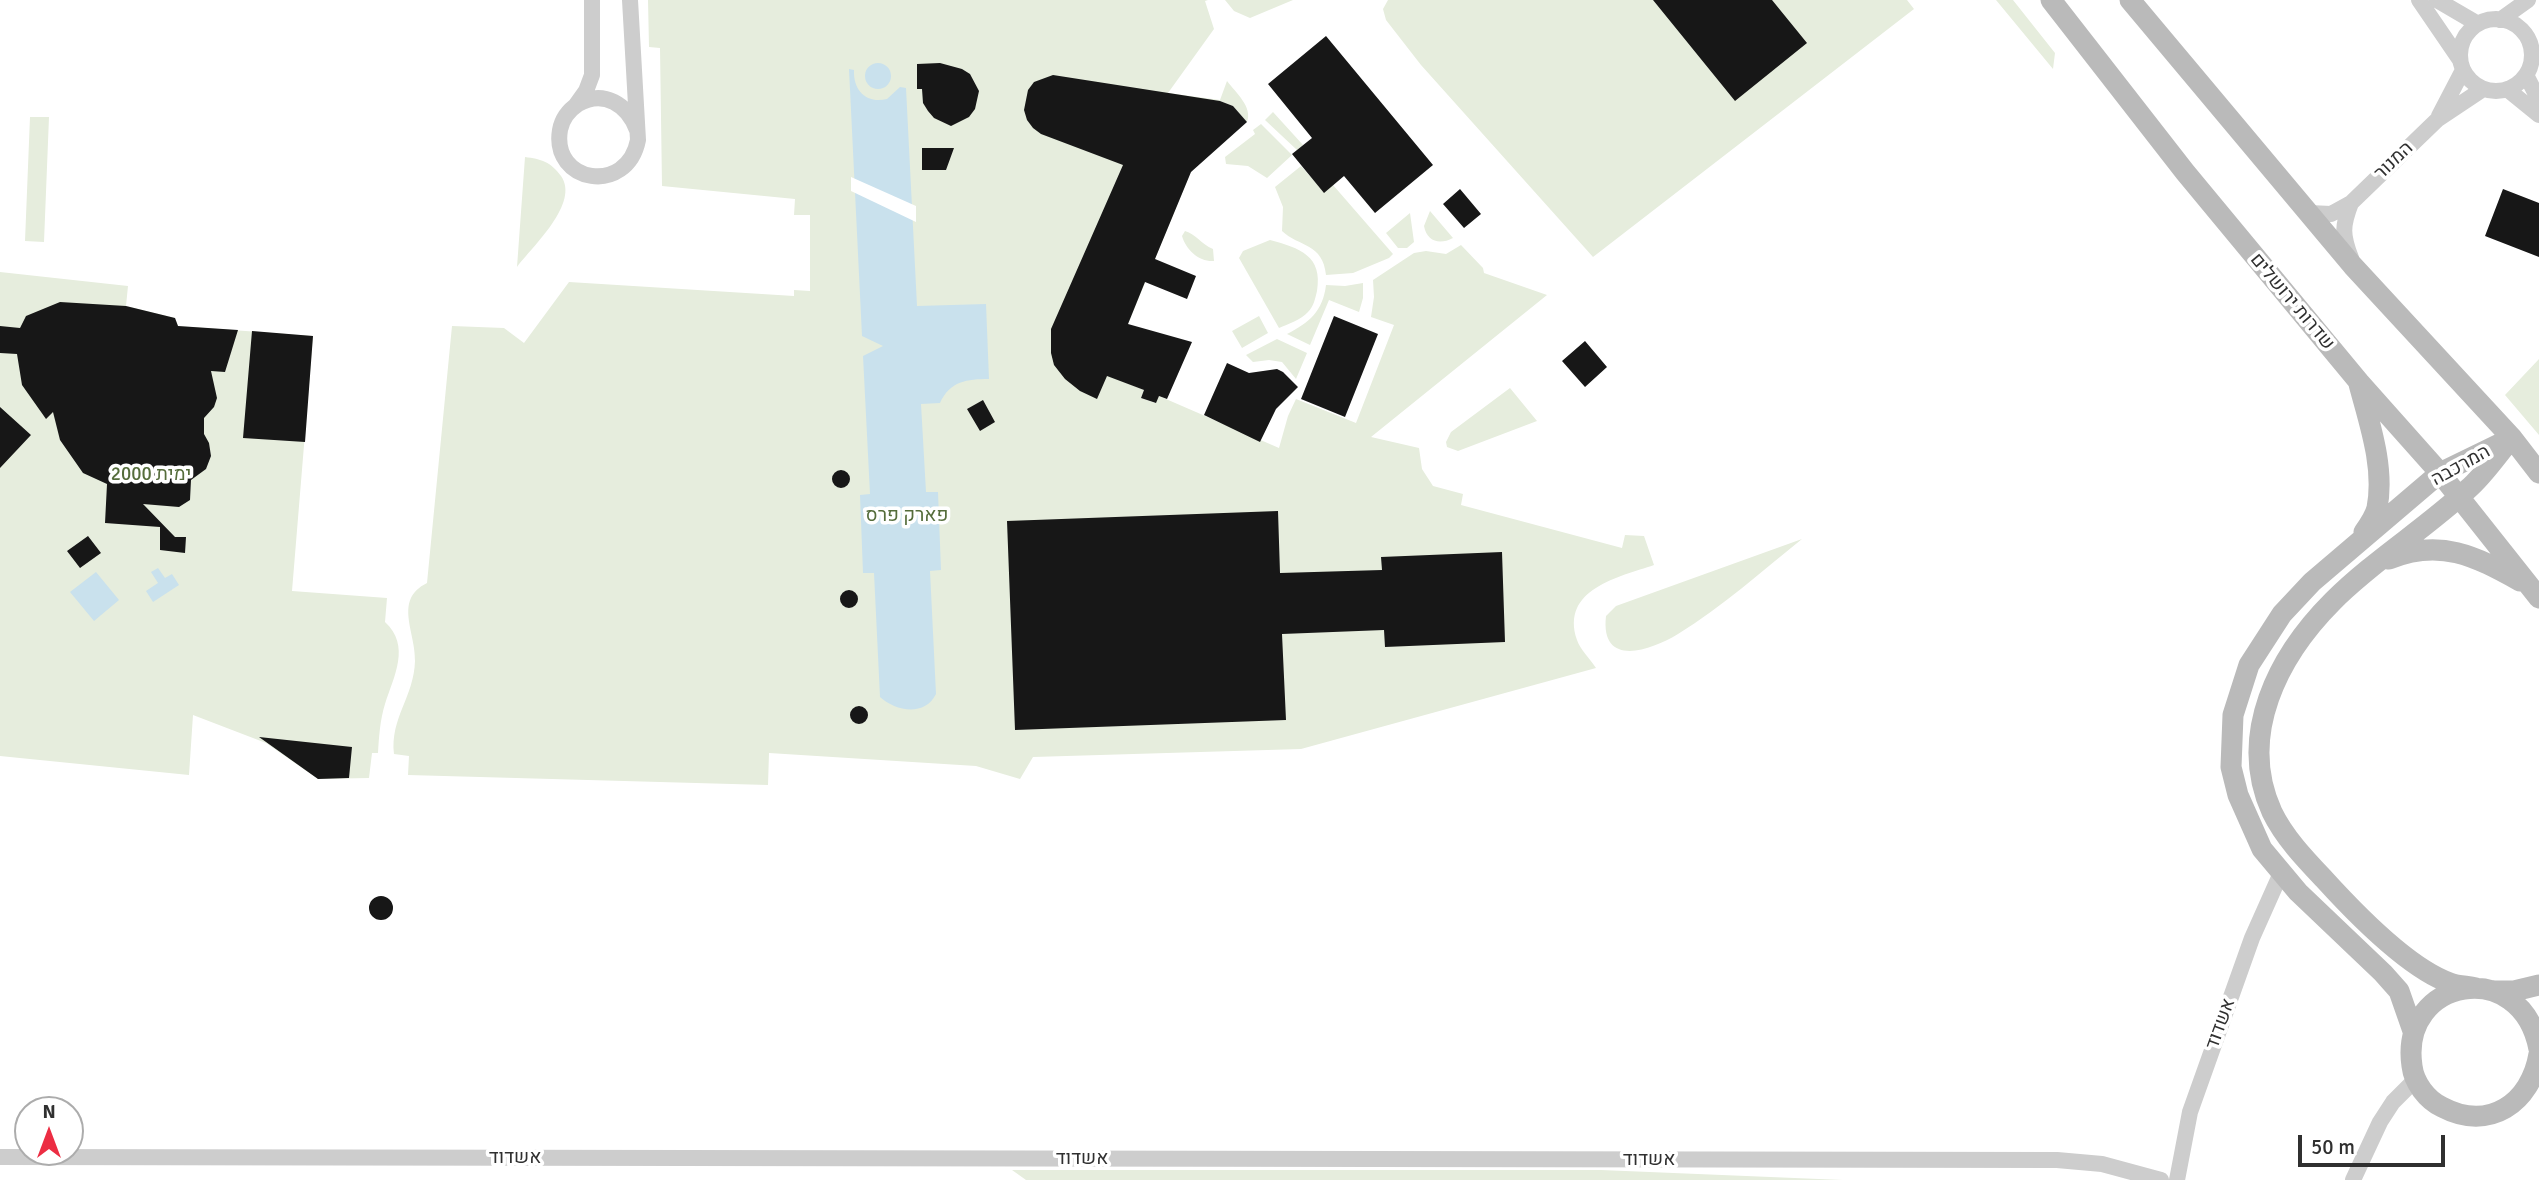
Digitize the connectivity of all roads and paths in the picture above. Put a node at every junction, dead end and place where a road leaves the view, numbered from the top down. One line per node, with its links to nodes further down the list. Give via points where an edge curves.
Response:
1 (592, 0): 16 (street, via 592,75)
2 (630, 0): 19 (street)
3 (2051, 0): 23 (street, שדרות ירושלים, via 2185,172)
4 (2130, 0): 21 (street)
5 (2419, 0): 11 (street)
6 (2437, 0): 9 (street)
7 (2528, 0): 8 (street)
8 (2500, 20): 9 (street); 10 (street, via 2512,23)
9 (2478, 24): 11 (street, via 2464,39)
10 (2535, 46): 12 (street)
11 (2461, 65): 13 (street); 18 (street, המנור)
12 (2526, 75): 14 (street); 15 (street)
13 (2483, 89): 14 (street); 18 (street, המנור)
14 (2507, 89): 17 (street)
15 (2539, 100)
16 (576, 106): 19 (street, via 596,98 618,103); 19 (street, via 561,124 559,136 566,160 581,173 608,176 626,166 636,150)
17 (2539, 115)
18 (2438, 118): 20 (street, המנור)
19 (637, 130)
20 (2351, 203): 21 (street, המנור, via 2331,214); 22 (street, via 2343,234)
21 (2309, 213): 22 (street)
22 (2353, 266): 24 (street)
23 (2359, 382): 25 (street, שדרות ירושלים); 28 (street, via 2378,482 2376,509)
24 (2512, 438): 25 (street, המרכבה); 26 (street); 27 (street, המרכבה)
25 (2440, 473): 27 (street, שדרות ירושלים); 28 (street, המרכבה)
26 (2539, 473)
27 (2458, 497): 29 (street, המרכבה); 30 (street, שדרות ירושלים)
28 (2360, 540): 31 (street, המרכבה, via 2282,614 2249,665 2233,715 2231,766 2238,795 2262,849)
29 (2377, 564): 30 (street, via 2420,550 2454,551 2495,568); 33 (street, המרכבה, via 2303,634 2274,680 2260,734 2263,788 2272,813 2305,859 2394,947 2437,978)
30 (2534, 593)
31 (2281, 873): 34 (street, המרכבה, via 2399,991); 39 (street, אשדוד, via 2252,938 2190,1112)
32 (2539, 985): 33 (street, המרכבה, via 2514,991)
33 (2485, 989): 34 (street, via 2458,990 2439,999 2423,1013); 35 (street, via 2510,999 2525,1013 2536,1031)
34 (2413, 1031): 36 (street, via 2410,1051)
35 (2539, 1055): 36 (street, via 2527,1090 2494,1114 2454,1113 2435,1104)
36 (2416, 1079): 40 (street, via 2379,1122)
37 (0, 1157): 38 (street, אשדוד, via 2057,1160 2102,1164)
38 (2161, 1180)
39 (2177, 1180)
40 (2353, 1180)

